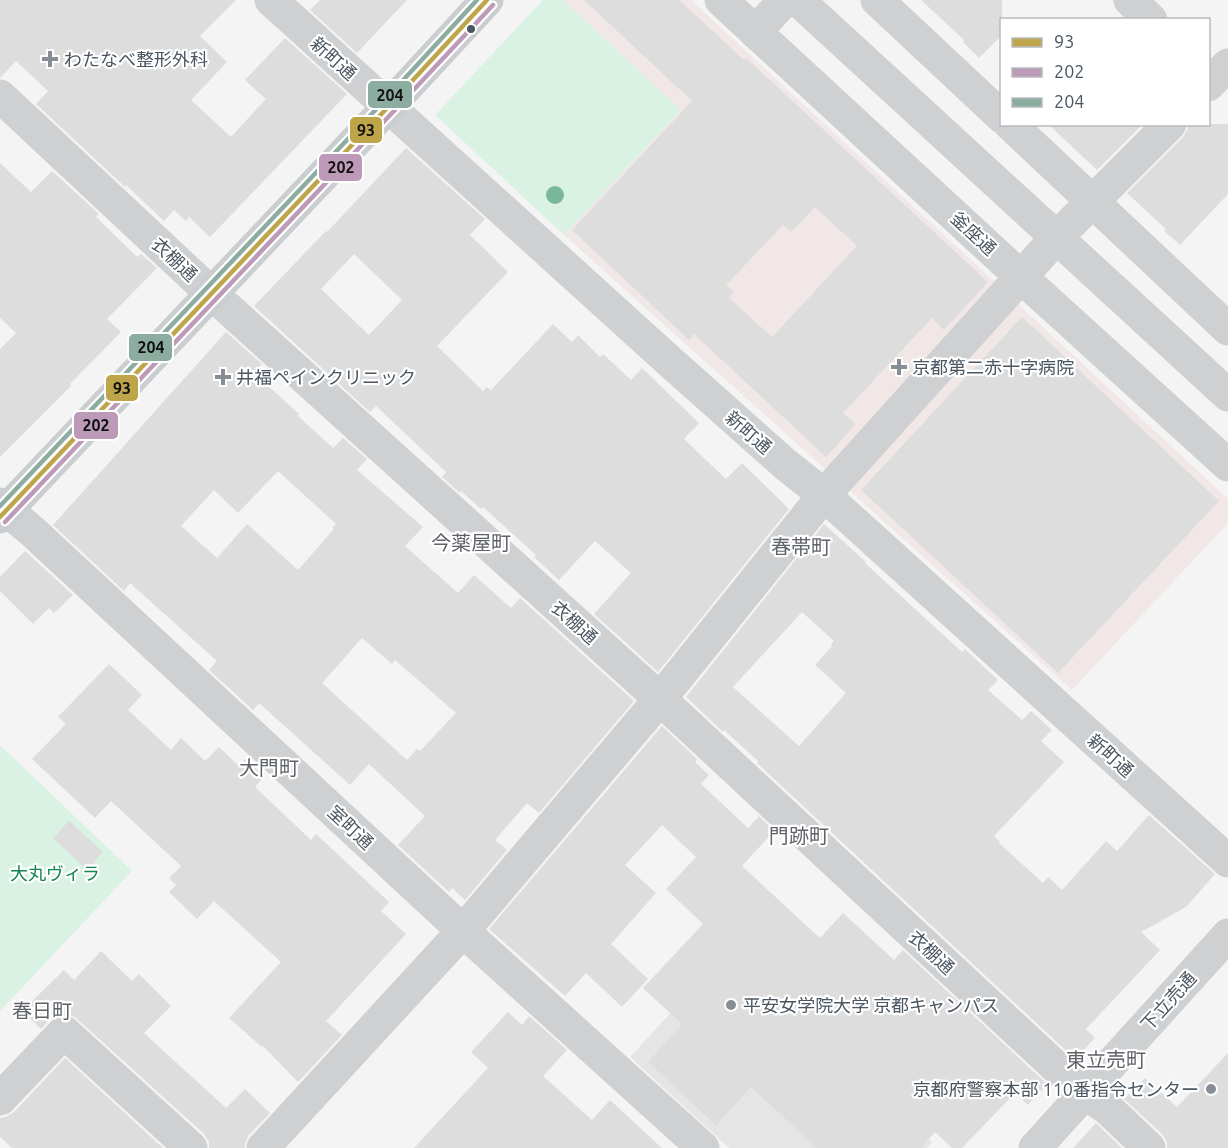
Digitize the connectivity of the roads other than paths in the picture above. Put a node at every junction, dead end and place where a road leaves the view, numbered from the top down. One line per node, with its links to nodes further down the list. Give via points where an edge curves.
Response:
1 (271, 0): 11 (street, 新町通)
2 (487, 0): 11 (main road)
3 (720, 0): 9 (street, 釜座通)
4 (785, 0): 9 (street)
5 (798, 0): 16 (street)
6 (877, 0): 12 (street)
7 (1130, 0): 8 (street)
8 (1149, 18)
9 (755, 32): 17 (street, 釜座通)
10 (0, 96): 18 (street, 衣棚通)
11 (388, 107): 18 (main road); 22 (street, 新町通, via 675,367)
12 (1000, 115)
13 (1012, 126): 15 (street)
14 (1168, 126): 15 (street)
15 (1092, 202): 16 (street); 19 (street)
16 (1056, 238): 17 (street); 20 (street)
17 (1021, 277): 21 (street, 釜座通); 22 (street)
18 (212, 294): 23 (main road); 24 (street, 衣棚通)
19 (1228, 329)
20 (1228, 395)
21 (1228, 465)
22 (824, 495): 24 (street); 25 (street, 新町通)
23 (2, 510): 26 (street, 室町通)
24 (660, 699): 26 (street); 28 (street, 衣棚通)
25 (1228, 861)
26 (464, 931): 31 (street); 32 (street, 室町通)
27 (1228, 935): 28 (street, 下立売通)
28 (1084, 1094): 33 (street, 下立売通); 34 (street, 衣棚通, via 1107,1108)
29 (0, 1099): 30 (street, via 64,1032)
30 (191, 1148)
31 (263, 1148)
32 (703, 1148)
33 (1035, 1148)
34 (1149, 1148)

